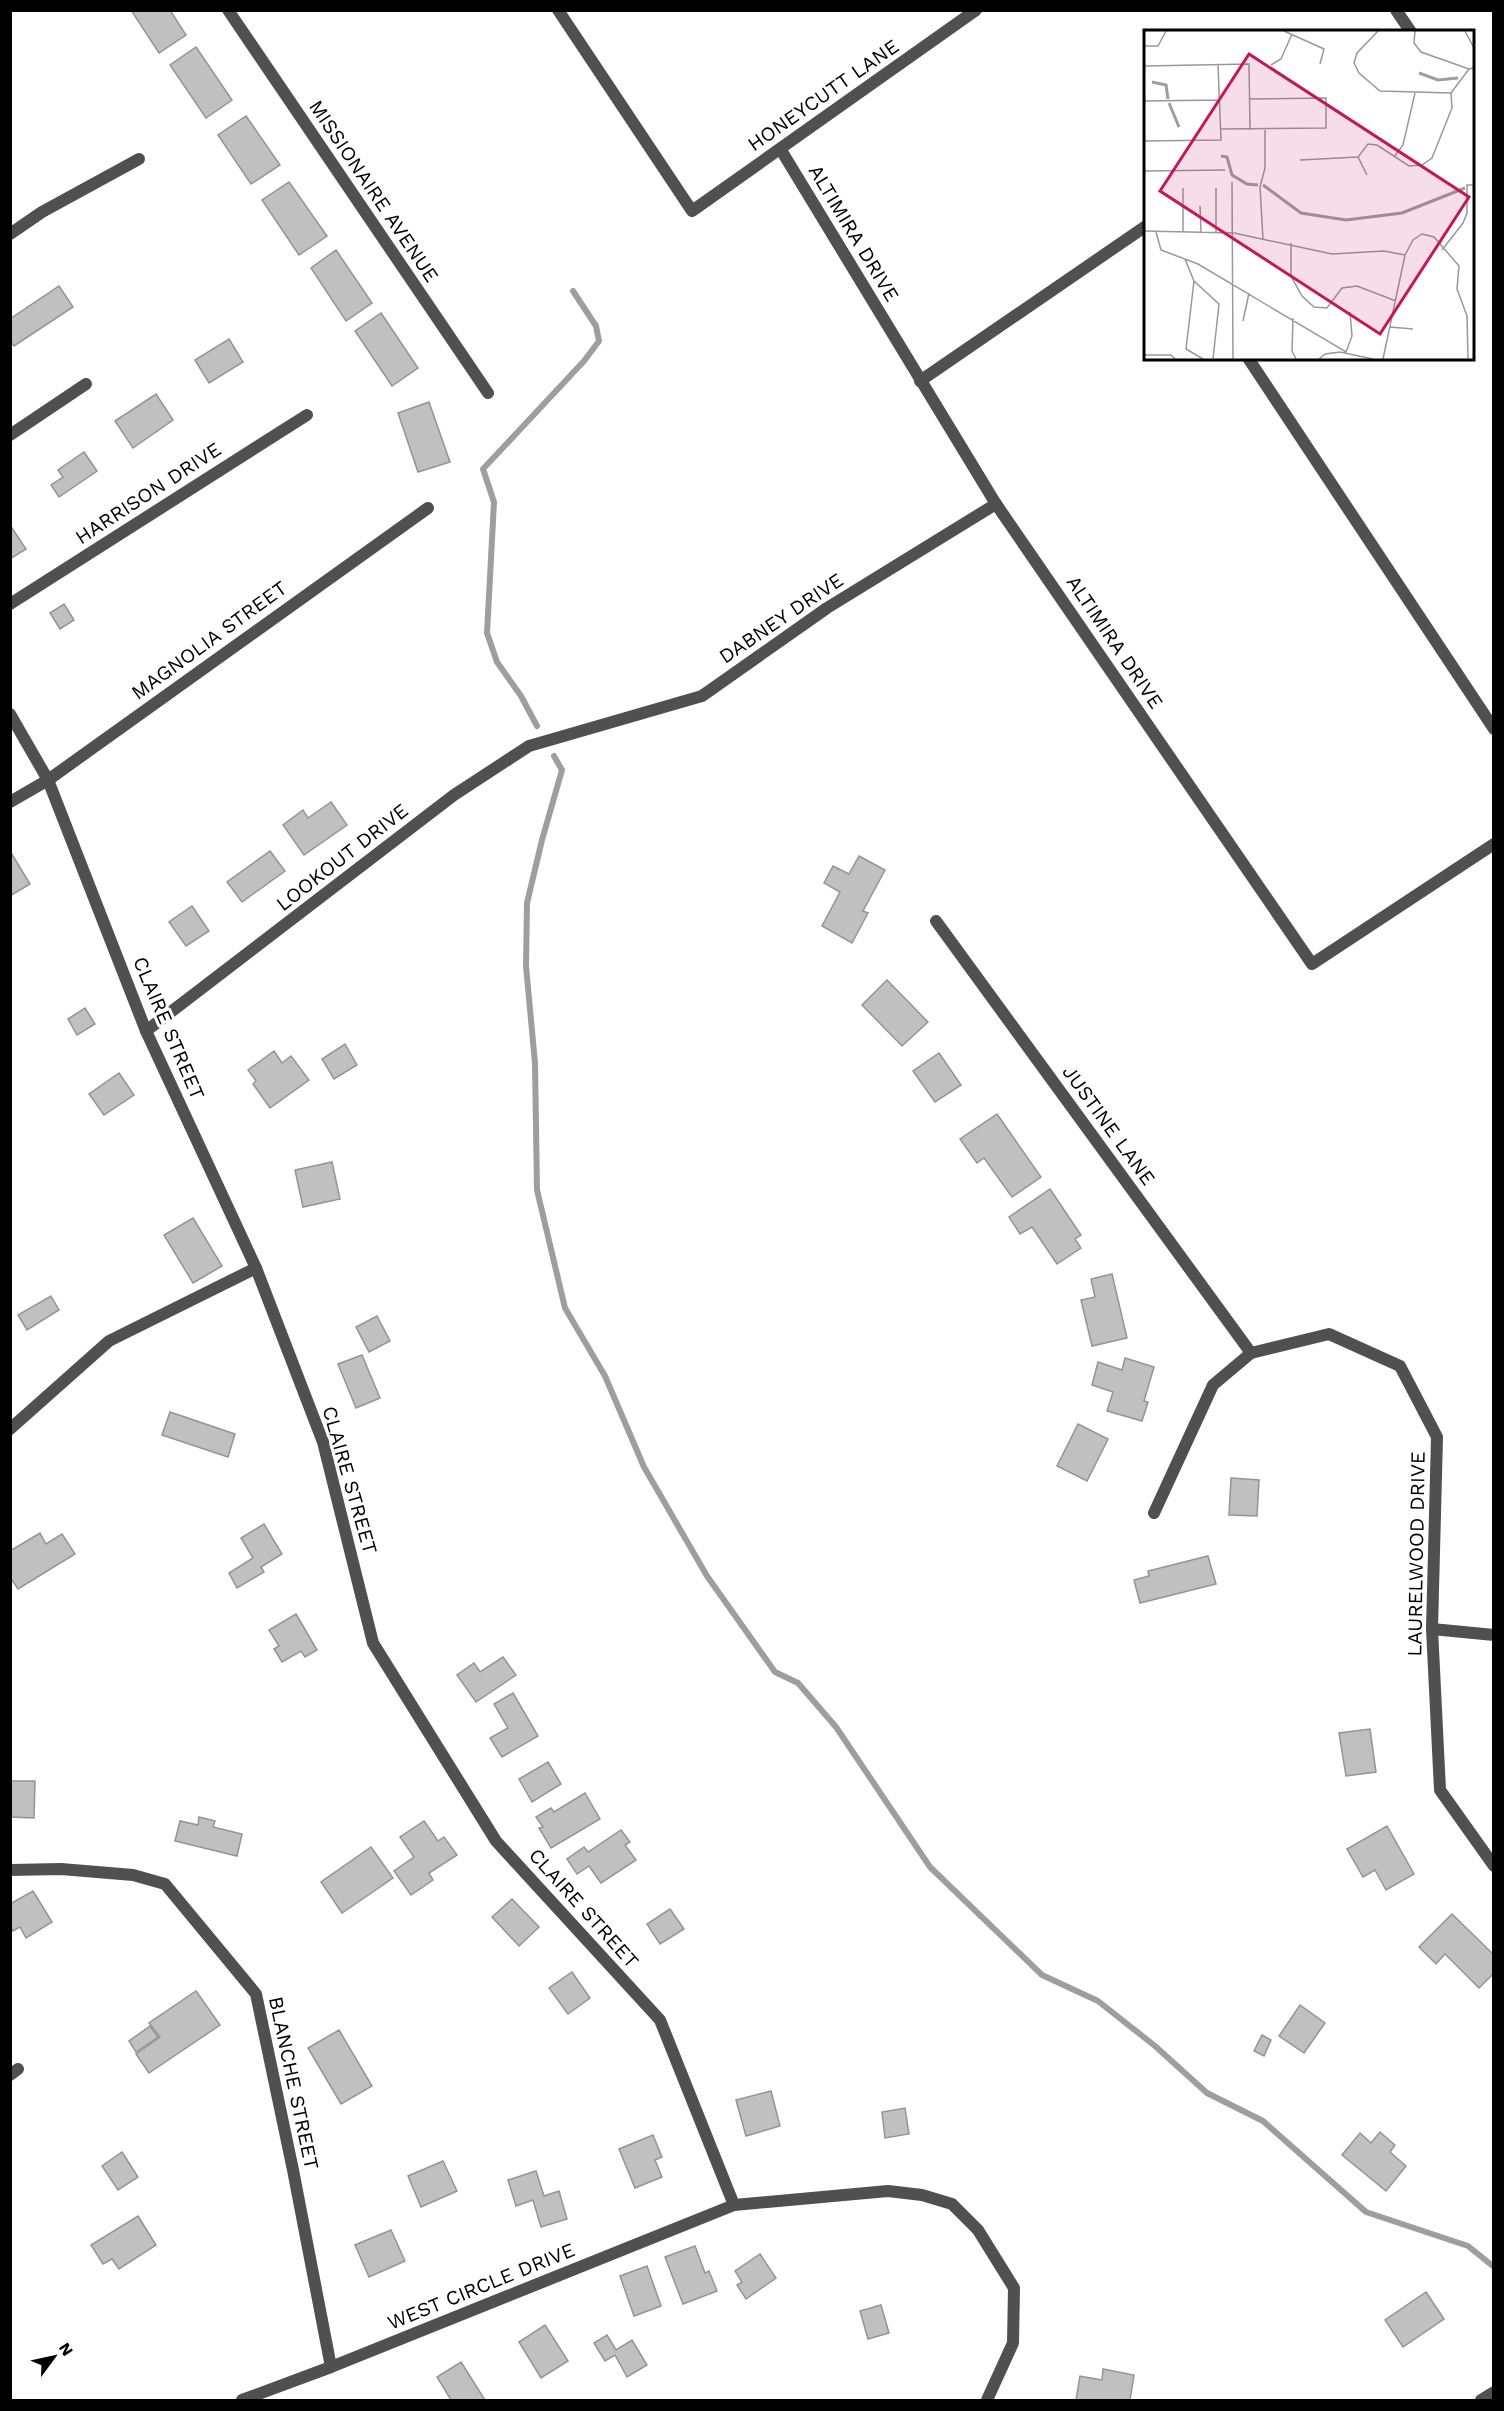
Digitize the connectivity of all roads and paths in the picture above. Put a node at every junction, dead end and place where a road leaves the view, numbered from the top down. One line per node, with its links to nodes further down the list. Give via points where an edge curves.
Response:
1 (228, 10): 13 (street, MISSIONAIRE AVENUE)
2 (558, 10): 6 (street, HONEYCUTT LANE, via 692,211)
3 (976, 10): 6 (street, HONEYCUTT LANE)
4 (1396, 10): 5 (street)
5 (1410, 30)
6 (781, 150): 11 (street, ALTIMIRA DRIVE)
7 (139, 159): 9 (street)
8 (1144, 227): 11 (street)
9 (10, 234)
10 (1249, 360): 20 (street)
11 (920, 381): 16 (street, ALTIMIRA DRIVE)
12 (86, 384): 15 (street)
13 (488, 393)
14 (307, 415): 18 (street, HARRISON DRIVE)
15 (10, 435)
16 (996, 504): 21 (street, DABNEY DRIVE, via 827,608 702,696); 24 (street, ALTIMIRA DRIVE, via 1312,964)
17 (428, 508): 22 (street, MAGNOLIA STREET)
18 (10, 604)
19 (10, 714): 22 (street, CLAIRE STREET)
20 (1494, 729)
21 (573, 732): 26 (street, LOOKOUT DRIVE, via 529,746 454,795)
22 (48, 780): 23 (street, MAGNOLIA STREET); 26 (street, CLAIRE STREET)
23 (10, 802)
24 (1494, 844)
25 (936, 921): 28 (street, JUSTINE LANE)
26 (146, 1031): 27 (street, CLAIRE STREET)
27 (256, 1268): 29 (street, via 109,1341); 35 (street, CLAIRE STREET, via 324,1442 373,1643 496,1841 660,2020)
28 (1251, 1353): 30 (street, LAURELWOOD DRIVE, via 1213,1385); 31 (street, LAURELWOOD DRIVE, via 1329,1334 1400,1366 1437,1437)
29 (10, 1429)
30 (1154, 1513)
31 (1432, 1629): 32 (street); 33 (street, LAURELWOOD DRIVE, via 1440,1790)
32 (1494, 1635)
33 (1494, 1866)
34 (10, 1870): 36 (street, BLANCHE STREET, via 62,1869 133,1875 165,1884 256,1994)
35 (734, 2205): 36 (street, WEST CIRCLE DRIVE); 39 (street, WEST CIRCLE DRIVE, via 888,2191 952,2204 978,2230 1014,2288 1013,2343)
36 (331, 2367): 38 (street, WEST CIRCLE DRIVE)
37 (1494, 2392): 40 (street)
38 (242, 2400)
39 (987, 2400)
40 (1481, 2400)

